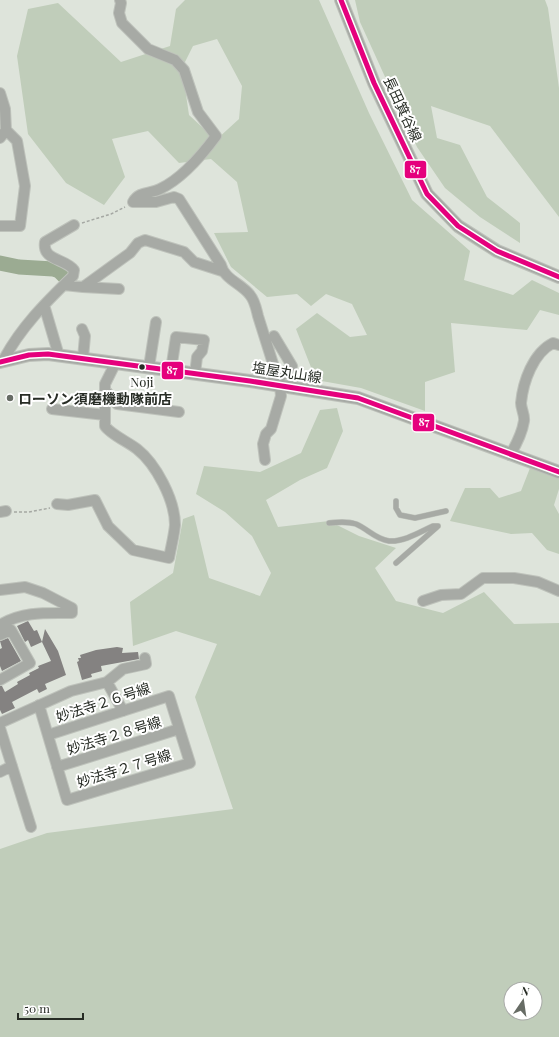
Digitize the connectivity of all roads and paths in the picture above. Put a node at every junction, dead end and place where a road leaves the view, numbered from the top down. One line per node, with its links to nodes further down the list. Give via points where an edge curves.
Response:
1 (120, 0): 5 (street, via 119,14 122,23 148,49 175,60 184,70 198,112 216,136 182,173 159,190 141,194)
2 (341, 0): 9 (street, 長田箕谷線, via 374,84 427,194 458,226 497,251)
3 (0, 93): 4 (street, via 5,109)
4 (3, 134): 7 (street, via 17,141 25,186 20,226)
5 (133, 202): 6 (path, via 111,214); 8 (street, via 156,202 174,197 178,199 203,234)
6 (74, 225): 10 (street, via 45,242 44,248 47,254 70,264 74,270 73,276)
7 (0, 226)
8 (222, 272): 11 (street, via 194,262 184,252 145,240); 25 (street, via 250,294 256,305)
9 (559, 277)
10 (64, 285): 11 (street); 13 (street)
11 (83, 287): 12 (street)
12 (119, 288)
13 (44, 305): 18 (street); 20 (street, via 25,326)
14 (156, 322): 22 (street)
15 (82, 329): 19 (street, via 85,336)
16 (274, 336): 25 (street, via 292,366)
17 (559, 345): 30 (street, via 553,343 544,348 528,375 521,404 524,420 520,436)
18 (59, 356): 19 (street, 塩屋丸山線); 20 (street, 塩屋丸山線, via 29,355)
19 (82, 358): 21 (street, 塩屋丸山線)
20 (1, 362)
21 (116, 362): 22 (street, 塩屋丸山線); 26 (street, via 105,384)
22 (149, 367): 23 (street, 塩屋丸山線)
23 (171, 370): 24 (street, 塩屋丸山線); 24 (street, via 176,337 204,340 202,351 197,357)
24 (195, 374): 25 (street, 塩屋丸山線)
25 (279, 382): 30 (street, 塩屋丸山線, via 366,400); 31 (street, via 281,396 271,429 266,434 263,444)
26 (105, 390): 28 (street, via 117,404); 29 (street)
27 (52, 409): 29 (street)
28 (179, 412)
29 (105, 415): 34 (street, via 104,426 108,431 124,439 147,457 162,481 174,511 174,535 169,558 133,550 108,526 95,500 68,505)
30 (510, 455): 32 (street, 塩屋丸山線)
31 (265, 460)
32 (559, 472)
33 (396, 501): 35 (lane, via 400,515 415,518)
34 (57, 504): 36 (path, via 29,512)
35 (446, 511)
36 (3, 512)
37 (329, 523): 38 (lane, via 346,522 358,525 378,538 390,541 438,526)
38 (396, 563)
39 (0, 590): 42 (street, via 25,587 72,608 72,613 33,613 11,618)
40 (559, 591): 41 (street, via 538,582 514,578 483,578 461,594 440,595)
41 (423, 601)
42 (0, 624)
43 (0, 635): 45 (street, via 11,630 30,663)
44 (145, 658): 46 (street, via 146,664 123,669)
45 (0, 680)
46 (107, 682): 47 (street, via 71,691); 48 (street)
47 (39, 705): 49 (street); 52 (street)
48 (124, 711): 51 (street, 妙法寺２６号線, via 169,696); 52 (street, 妙法寺２６号線)
49 (0, 723)
50 (0, 728): 54 (street)
51 (179, 729): 53 (street, 妙法寺２６号線); 55 (street, 妙法寺２８号線)
52 (48, 734): 55 (street)
53 (190, 763): 55 (street, 妙法寺２７号線, via 67,800)
54 (12, 766): 56 (street); 57 (street)
55 (57, 767)
56 (0, 772)
57 (31, 827)

